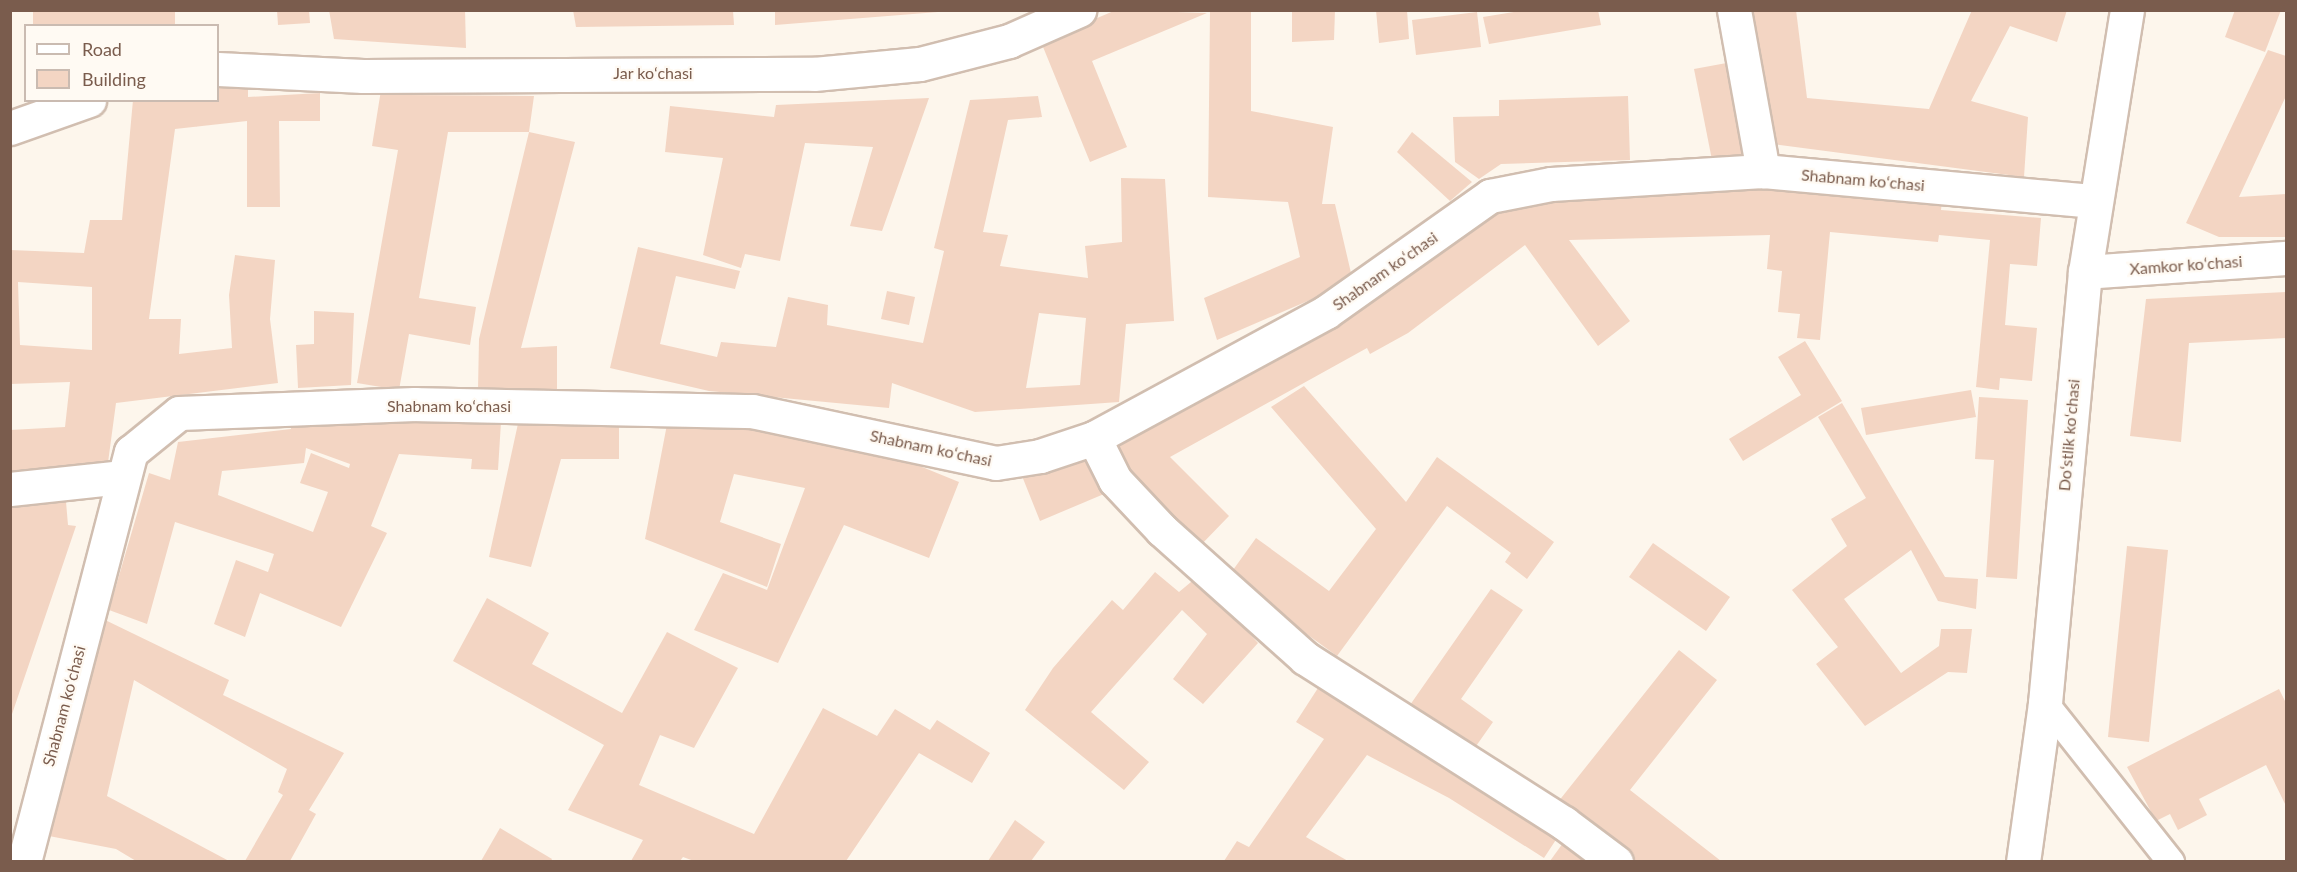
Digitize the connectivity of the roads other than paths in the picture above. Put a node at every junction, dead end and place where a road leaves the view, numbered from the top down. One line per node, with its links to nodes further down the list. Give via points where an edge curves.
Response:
1 (1079, 10): 4 (street, Jar koʻchasi, via 1009,41 920,64 814,74 363,76)
2 (1734, 10): 7 (street)
3 (2127, 10): 8 (street, Doʻstlik koʻchasi)
4 (219, 69)
5 (84, 102): 6 (street)
6 (10, 129)
7 (1763, 171): 8 (street, Shabnam koʻchasi); 11 (street, Shabnam koʻchasi, via 1551,184 1490,196 1326,312)
8 (2095, 201): 10 (street, Doʻstlik koʻchasi)
9 (2286, 258): 10 (street, Xamkor koʻchasi)
10 (2085, 272): 14 (street, Doʻstlik koʻchasi)
11 (1094, 438): 12 (street, Shabnam koʻchasi, via 1040,456 996,462 752,411 415,404 180,413 142,439 131,452); 16 (street, via 1114,480 1162,530 1305,658)
12 (123, 477): 13 (street); 15 (street, Shabnam koʻchasi)
13 (10, 489)
14 (2044, 703): 17 (street, Doʻstlik koʻchasi); 18 (lane)
15 (25, 856)
16 (1616, 861)
17 (2024, 861)
18 (2171, 861)

